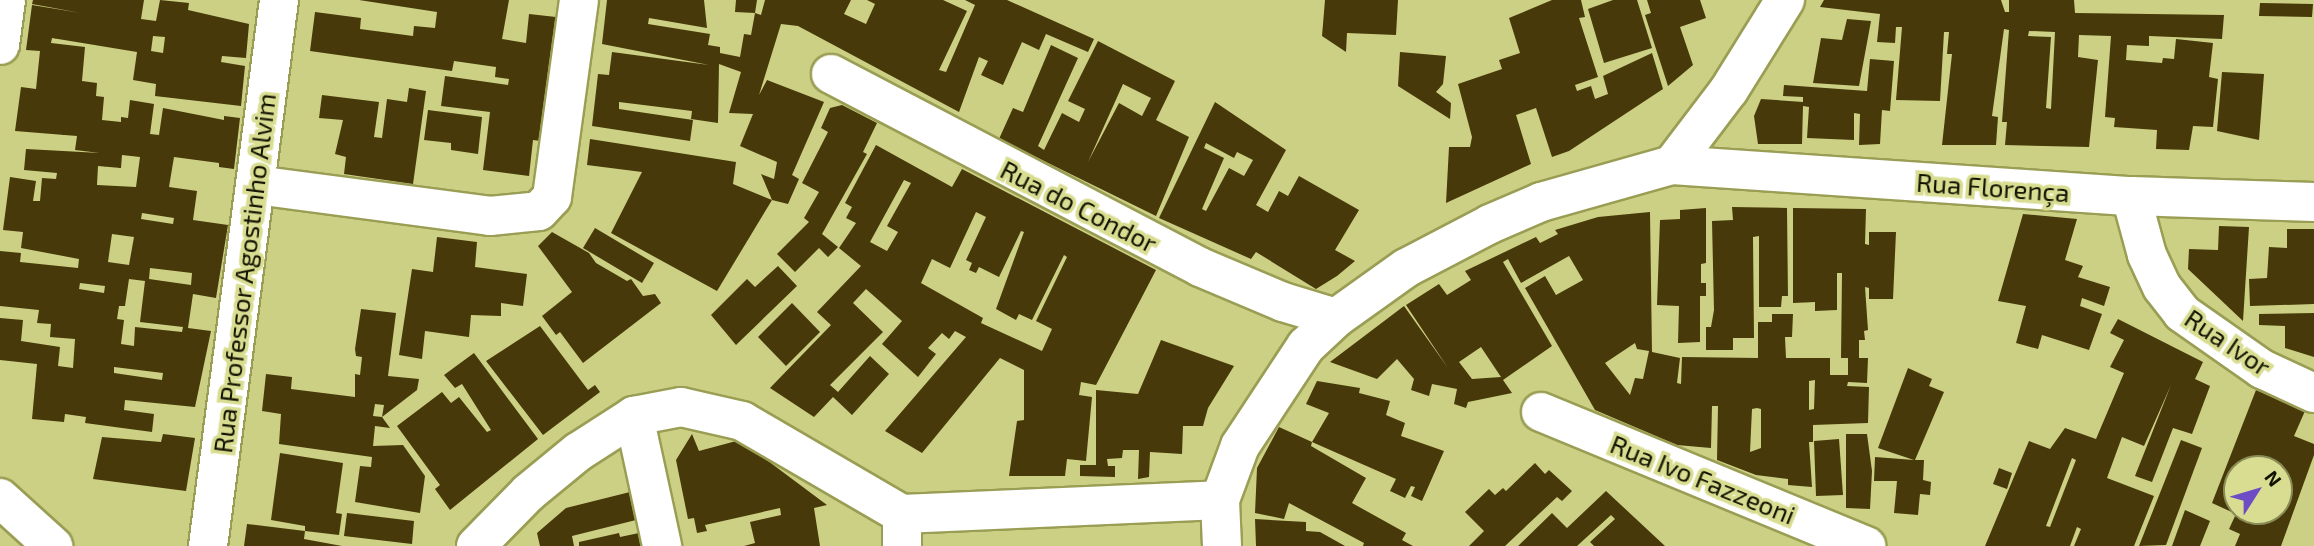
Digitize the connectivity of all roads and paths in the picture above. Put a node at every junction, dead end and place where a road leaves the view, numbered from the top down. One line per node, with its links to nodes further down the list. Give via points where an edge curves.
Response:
1 (6, 0): 5 (street)
2 (279, 0): 8 (street, Rua Professor Agostinho Alvim)
3 (579, 0): 8 (street, via 552,197 539,211 490,216)
4 (1785, 0): 7 (street, via 1757,49)
5 (0, 45)
6 (831, 74): 11 (street, Rua do Condor, via 1200,267 1283,302)
7 (1672, 165): 9 (street, Rua Florença); 11 (street, Rua Florença, via 1541,202 1490,224 1406,268)
8 (256, 185): 19 (street, Rua Professor Agostinho Alvim)
9 (2131, 196): 10 (street, Rua Florença); 12 (street, Rua Ivor, via 2147,255 2161,287 2182,313 2262,369)
10 (2314, 202)
11 (1336, 318): 16 (street, Rua Florença, via 1306,346 1267,400 1240,446)
12 (2314, 393)
13 (1541, 412): 23 (street, Rua Ivo Fazzeoni)
14 (634, 416): 17 (street, via 681,407 742,421); 20 (street, via 528,493); 21 (street)
15 (0, 498): 18 (street)
16 (1220, 500): 17 (street); 22 (street)
17 (902, 530)
18 (53, 546)
19 (208, 546)
20 (476, 546)
21 (662, 546)
22 (1222, 546)
23 (1866, 546)

